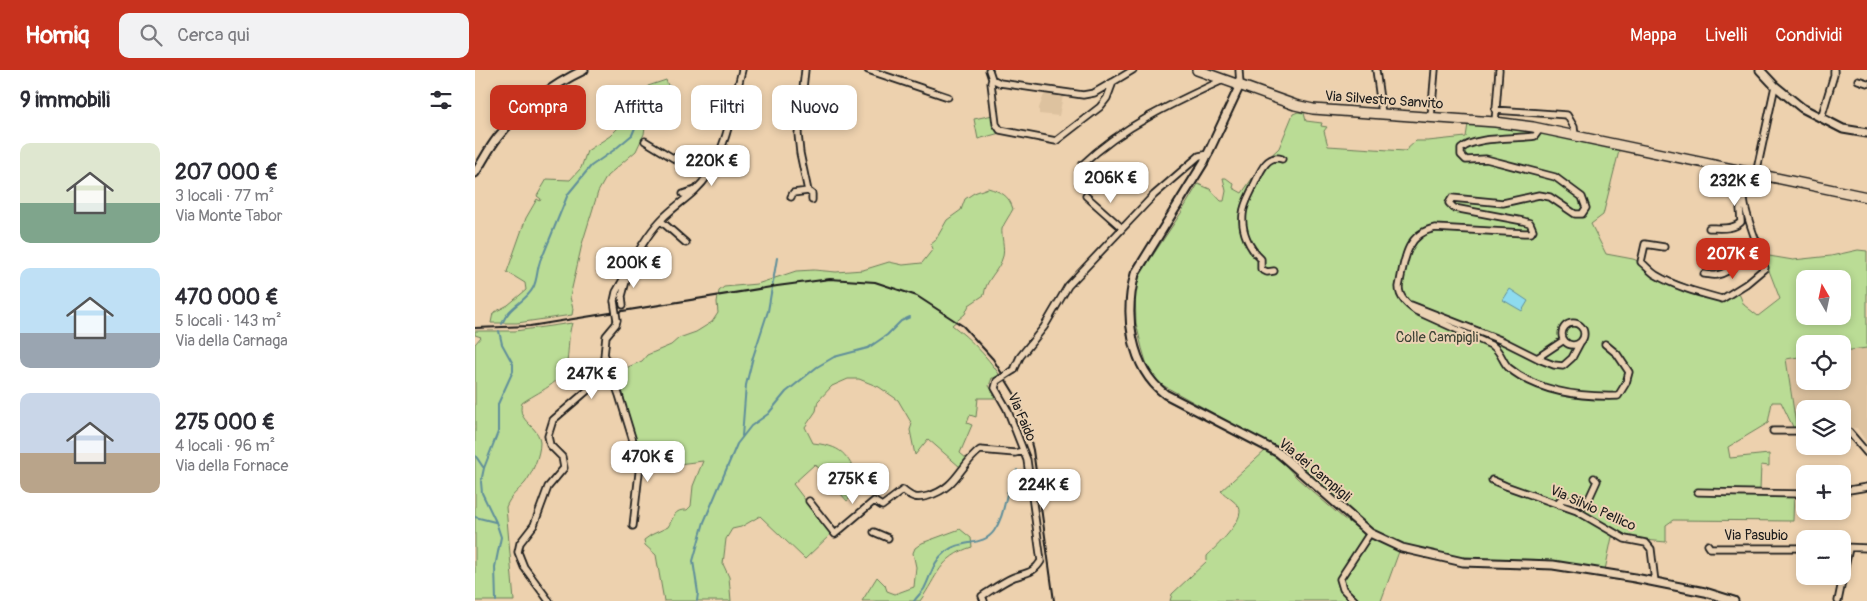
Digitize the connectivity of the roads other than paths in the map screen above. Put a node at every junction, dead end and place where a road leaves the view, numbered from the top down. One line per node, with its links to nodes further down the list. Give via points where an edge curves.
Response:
1 (584, 70): 35 (street, via 552,88 511,122)
2 (742, 70): 37 (street, via 725,140)
3 (805, 70): 39 (street, via 797,134)
4 (868, 70): 21 (street)
5 (989, 70): 14 (street)
6 (1133, 70): 17 (street)
7 (1197, 70): 15 (main road, Via Silvestro Sanvito)
8 (1239, 70): 19 (street)
9 (1376, 70): 23 (street)
10 (1435, 70): 24 (street)
11 (1499, 70): 22 (street)
12 (1760, 70): 20 (street)
13 (1833, 70): 25 (street)
14 (992, 79): 17 (street, via 1000,83 1083,95 1094,93); 17 (street, via 996,124 1000,130 1056,141 1100,107)
15 (1223, 80): 19 (main road, Via Silvestro Sanvito); 33 (street, via 1117,135)
16 (1858, 80): 18 (street)
17 (1113, 82)
18 (1867, 83)
19 (1240, 86): 23 (main road, Via Silvestro Sanvito, via 1313,109); 31 (street, Via dei Campigli)
20 (1775, 86): 25 (street, via 1802,108); 36 (street)
21 (948, 97)
22 (1495, 110): 26 (street); 29 (street, via 1567,115)
23 (1382, 114): 24 (main road, Via Silvestro Sanvito)
24 (1431, 117): 26 (main road, Via Silvestro Sanvito)
25 (1821, 118): 28 (street, via 1843,129)
26 (1495, 122): 27 (main road, Via Silvestro Sanvito)
27 (1540, 128): 29 (main road, Via Silvestro Sanvito); 54 (street, via 1532,136 1466,146 1461,155 1466,160 1486,159 1555,177 1582,197 1585,203 1582,214 1575,214 1550,198 1539,196 1503,203 1452,198 1449,203 1454,208 1523,221 1530,223 1533,230 1524,233 1435,228 1422,232 1409,246 1399,287 1400,295)
28 (1867, 133)
29 (1575, 136): 34 (main road, Via Silvestro Sanvito)
30 (645, 141): 37 (street)
31 (1209, 154): 47 (street, Via Faido, via 1199,156); 75 (street, Via dei Campigli, via 1135,274 1130,290 1131,326 1139,360 1153,385 1165,394 1279,453)
32 (1282, 159): 52 (street, via 1273,159 1265,165 1248,196 1243,215 1244,230 1249,244 1261,259 1261,269)
33 (1082, 165)
34 (1746, 172): 36 (main road, Via Silvestro Sanvito); 44 (street, via 1743,178)
35 (475, 173)
36 (1756, 174): 43 (main road, Via Silvestro Sanvito)
37 (707, 176): 38 (street)
38 (697, 189): 40 (street); 46 (street)
39 (808, 191): 42 (street, via 793,192); 45 (street)
40 (683, 194)
41 (1086, 196): 47 (street)
42 (791, 197)
43 (1867, 197)
44 (1744, 199): 48 (street, via 1739,224); 49 (street)
45 (812, 200)
46 (661, 221): 50 (street); 58 (street, bridge, via 616,292 617,324 612,334 606,336)
47 (1122, 228): 63 (street, Via Faido, bridge, via 1068,286 1014,370 997,381 995,388)
48 (1709, 228)
49 (1757, 241): 51 (street, via 1765,268 1722,299 1655,275 1641,262 1645,244); 53 (street, via 1744,258 1725,272)
50 (686, 243)
51 (1664, 247)
52 (1274, 271)
53 (1704, 274)
54 (1407, 303): 57 (street, via 1424,316 1493,346 1501,352 1507,366 1518,374 1556,390 1618,396 1629,372 1617,354); 59 (street)
55 (1564, 340): 56 (street, via 1570,344); 56 (street, via 1565,328 1576,324 1584,334); 59 (street)
56 (1580, 343): 59 (street, via 1563,366)
57 (1605, 344)
58 (605, 355): 73 (street, via 640,464); 84 (street, via 596,383 553,420 548,436 550,445 562,458 564,468 548,487 534,525 520,542 518,552 524,567)
59 (1537, 358)
60 (1773, 431): 61 (street)
61 (1796, 431)
62 (1851, 434): 64 (street)
63 (1023, 451): 71 (street, via 980,450 942,490 919,498 903,490 882,506 874,501 835,534); 83 (street, Via Faido, via 1027,460 1041,562 1036,569 1014,577)
64 (1867, 453)
65 (1593, 478): 72 (street, Via Silvio Pellico, via 1597,481 1585,505 1563,499)
66 (1492, 480): 72 (street, Via Silvio Pellico)
67 (1867, 487): 68 (street)
68 (1851, 489)
69 (1698, 492): 70 (street)
70 (1796, 494)
71 (809, 501)
72 (1559, 504): 81 (street, Via Silvio Pellico, via 1625,539 1650,546)
73 (633, 526)
74 (873, 532): 76 (street)
75 (1370, 533): 81 (street, Via dei Campigli, via 1402,548 1463,562 1553,565); 85 (street, via 1340,579 1343,589)
76 (888, 538)
77 (1708, 546): 78 (street, Via Pasubio)
78 (1796, 548)
79 (1851, 548): 80 (street)
80 (1867, 548)
81 (1655, 582): 86 (street, Via dei Campigli)
82 (1840, 585): 87 (street)
83 (983, 599)
84 (549, 601)
85 (1355, 601)
86 (1734, 601)
87 (1838, 601)

